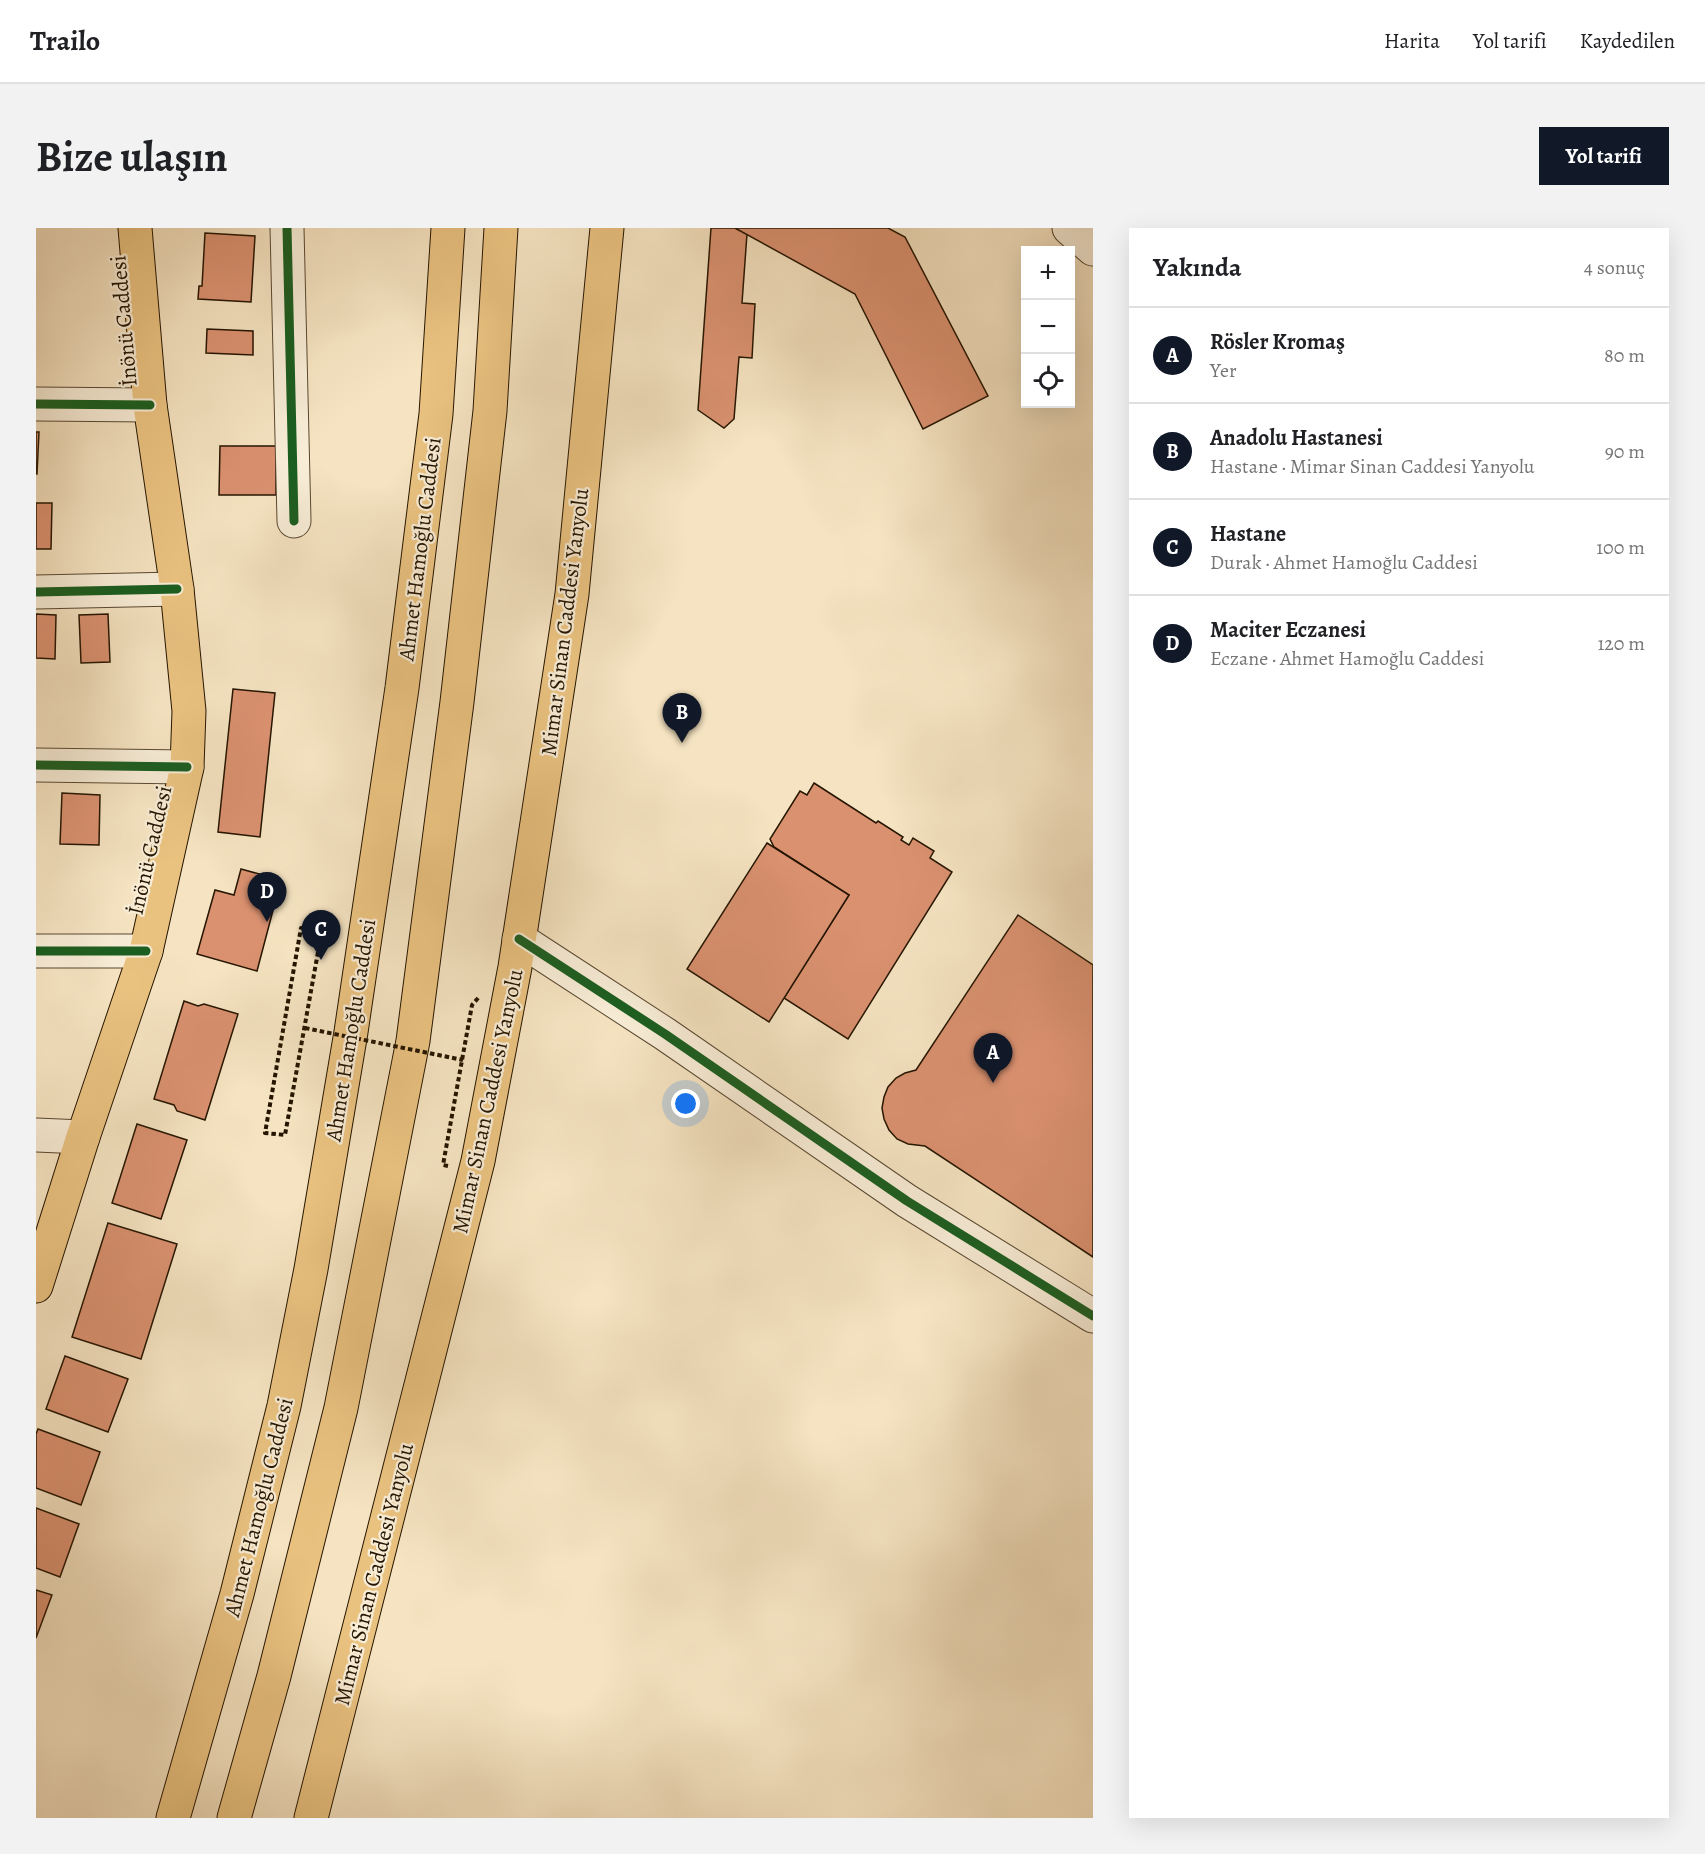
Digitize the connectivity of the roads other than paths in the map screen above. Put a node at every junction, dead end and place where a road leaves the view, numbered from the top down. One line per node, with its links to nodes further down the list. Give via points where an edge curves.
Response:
1 (135, 228): 9 (main road, İnönü Caddesi)
2 (286, 228): 10 (street)
3 (448, 228): 22 (main road, Ahmet Hamoğlu Caddesi, via 436,414 402,688 311,1269 284,1406 237,1594)
4 (501, 228): 23 (main road, via 489,423 413,1041 341,1408)
5 (607, 228): 15 (main road, Mimar Sinan Caddesi Yanyolu, via 572,594)
6 (1069, 228): 7 (street)
7 (1093, 249)
8 (36, 404): 9 (street)
9 (150, 405): 11 (main road, İnönü Caddesi)
10 (294, 521)
11 (177, 589): 12 (street); 14 (main road, İnönü Caddesi, via 189,711)
12 (36, 592)
13 (36, 765): 14 (street)
14 (187, 767): 17 (main road, İnönü Caddesi)
15 (519, 939): 21 (street, via 907,1201); 24 (main road, Mimar Sinan Caddesi Yanyolu, via 478,1161)
16 (36, 951): 17 (street)
17 (146, 951): 19 (main road, İnönü Caddesi)
18 (36, 1135): 19 (street)
19 (83, 1137): 20 (main road, İnönü Caddesi)
20 (36, 1286)
21 (1093, 1316)
22 (173, 1818)
23 (234, 1818)
24 (311, 1818)

